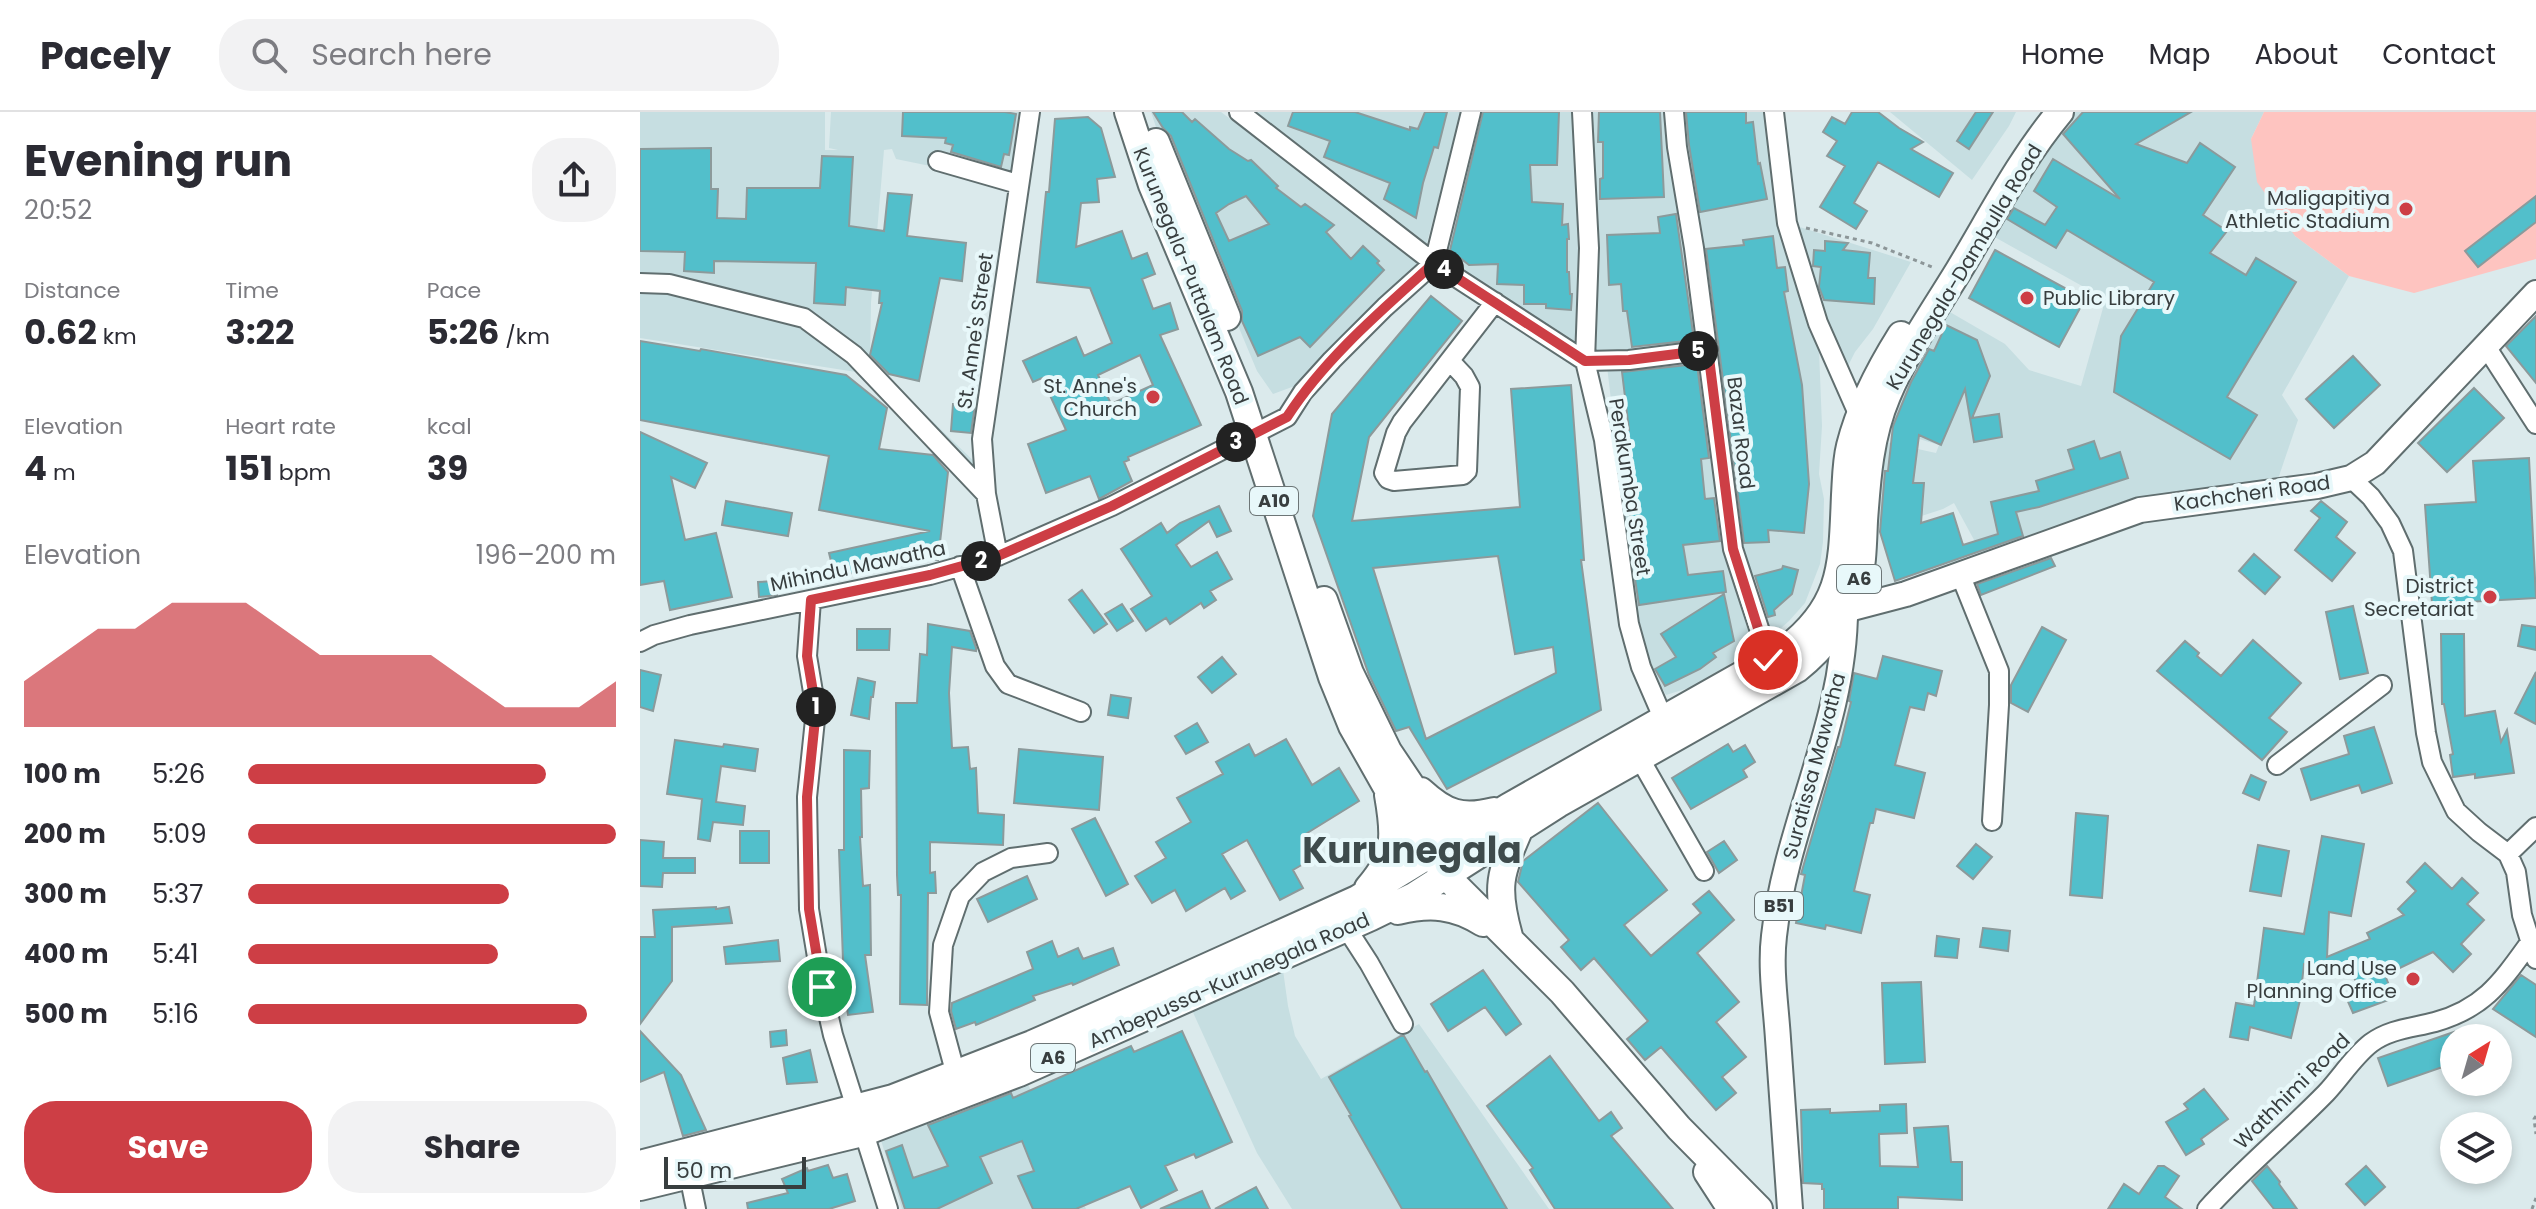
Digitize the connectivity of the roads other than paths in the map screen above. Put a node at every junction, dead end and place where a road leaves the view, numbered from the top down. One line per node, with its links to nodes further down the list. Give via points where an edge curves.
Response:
1 (1030, 112): 12 (street, St. Anne's Street)
2 (1128, 112): 23 (highway, Kurunegala-Puttalam Road / A10, via 1152,185)
3 (1145, 112): 23 (highway, Kurunegala-Puttalam Road / A10, via 1243,355)
4 (1239, 112): 13 (street)
5 (1471, 112): 13 (street)
6 (1582, 112): 20 (street, Perakumba Street, via 1589,248)
7 (1674, 112): 18 (street, Bazar Road)
8 (1774, 112): 21 (street, via 1787,223 1818,323)
9 (2038, 112): 21 (highway, Kurunegala-Dambulla Road / A6, via 1879,370)
10 (2060, 112): 30 (highway, Kurunegala-Dambulla Road / A6, via 1993,212 1887,395 1870,460 1860,574)
11 (938, 161): 12 (street)
12 (1018, 184): 25 (street, St. Anne's Street, via 982,439)
13 (1434, 263): 16 (street); 23 (street, Mihindu Mawatha, via 1332,360 1287,417)
14 (640, 283): 25 (street, via 669,284 804,318 854,355)
15 (2536, 293): 17 (main road)
16 (1495, 302): 19 (street); 20 (street)
17 (2485, 345): 22 (street); 24 (main road, via 2375,463)
18 (1708, 350): 20 (street); 32 (street, Bazar Road, via 1733,549)
19 (1450, 361): 19 (street, via 1396,433 1384,473 1388,479 1467,471 1470,387)
20 (1585, 361): 35 (street, Perakumba Street, via 1604,440 1629,624)
21 (1860, 418): 32 (highway, Kurunegala-Dambulla Road / A6, via 1846,467 1843,555 1834,591)
22 (2536, 424)
23 (1260, 430): 26 (street, Mihindu Mawatha, via 1112,506); 38 (highway, Kurunegala-Puttalam Road / A10, via 1350,673 1388,751)
24 (2351, 478): 28 (main road, Kachcheri Road, via 2140,510); 43 (street, Kachcheri Road, via 2384,514 2403,551 2432,762 2456,811)
25 (986, 494): 26 (street, St. Anne's Street)
26 (998, 556): 27 (street, Mihindu Mawatha)
27 (960, 566): 29 (street, Mihindu Mawatha); 34 (street, via 995,666 1008,684)
28 (1960, 574): 30 (main road, Kachcheri Road); 40 (street, via 1999,671)
29 (811, 600): 31 (street, Mihindu Mawatha, via 690,625); 52 (street, via 807,656 816,710 807,797 809,909 830,1023)
30 (1845, 610): 32 (highway, Kurunegala-Dambulla Road / A6, via 1797,669); 61 (main road, Suratissa Mawatha / B51, via 1837,689 1783,881 1773,938)
31 (640, 642)
32 (1773, 670): 35 (highway, Kurunegala-Dambulla Road / A6)
33 (2382, 685): 37 (street)
34 (1081, 712)
35 (1668, 730): 36 (highway, Kurunegala-Dambulla Road / A6); 39 (highway, Kurunegala-Dambulla Road / A6)
36 (1640, 759): 39 (highway, Kurunegala-Dambulla Road / A6); 45 (street)
37 (2277, 765)
38 (1394, 779): 39 (highway, via 1453,813); 44 (highway, Kurunegala-Puttalam Road / A10); 46 (highway, via 1393,847)
39 (1514, 817): 44 (highway, Kurunegala-Dambulla Road / A6); 48 (highway, via 1499,892)
40 (1992, 821)
41 (2536, 827): 43 (street)
42 (1048, 853): 51 (street, via 1011,858 983,872 960,896 943,945 939,1012)
43 (2508, 854): 49 (street)
44 (1448, 860): 46 (highway, Ambepussa-Kurunegala Road / A6); 48 (highway, A10)
45 (1704, 871)
46 (1364, 908): 47 (highway, Ambepussa-Kurunegala Road / A6); 48 (highway, via 1458,909); 51 (highway, Ambepussa-Kurunegala Road / A6)
47 (1347, 929): 50 (street); 52 (highway, Ambepussa-Kurunegala Road / A6, via 1019,1073)
48 (1510, 939): 53 (highway, A10)
49 (2534, 950): 62 (street, Wathhimi Road, via 2475,1005 2438,1021 2386,1033 2367,1046)
50 (1403, 1024)
51 (956, 1075): 52 (highway, Ambepussa-Kurunegala Road / A6)
52 (859, 1121): 54 (highway, Ambepussa-Kurunegala Road / A6); 55 (highway, Ambepussa-Kurunegala Road / A6); 58 (street)
53 (1679, 1128): 59 (highway, A10); 60 (highway, A10)
54 (640, 1164)
55 (689, 1175): 56 (highway, Ambepussa-Kurunegala Road / A6); 57 (street)
56 (640, 1187)
57 (696, 1209)
58 (888, 1209)
59 (1731, 1209)
60 (1759, 1209)
61 (1790, 1209)
62 (2207, 1209)

